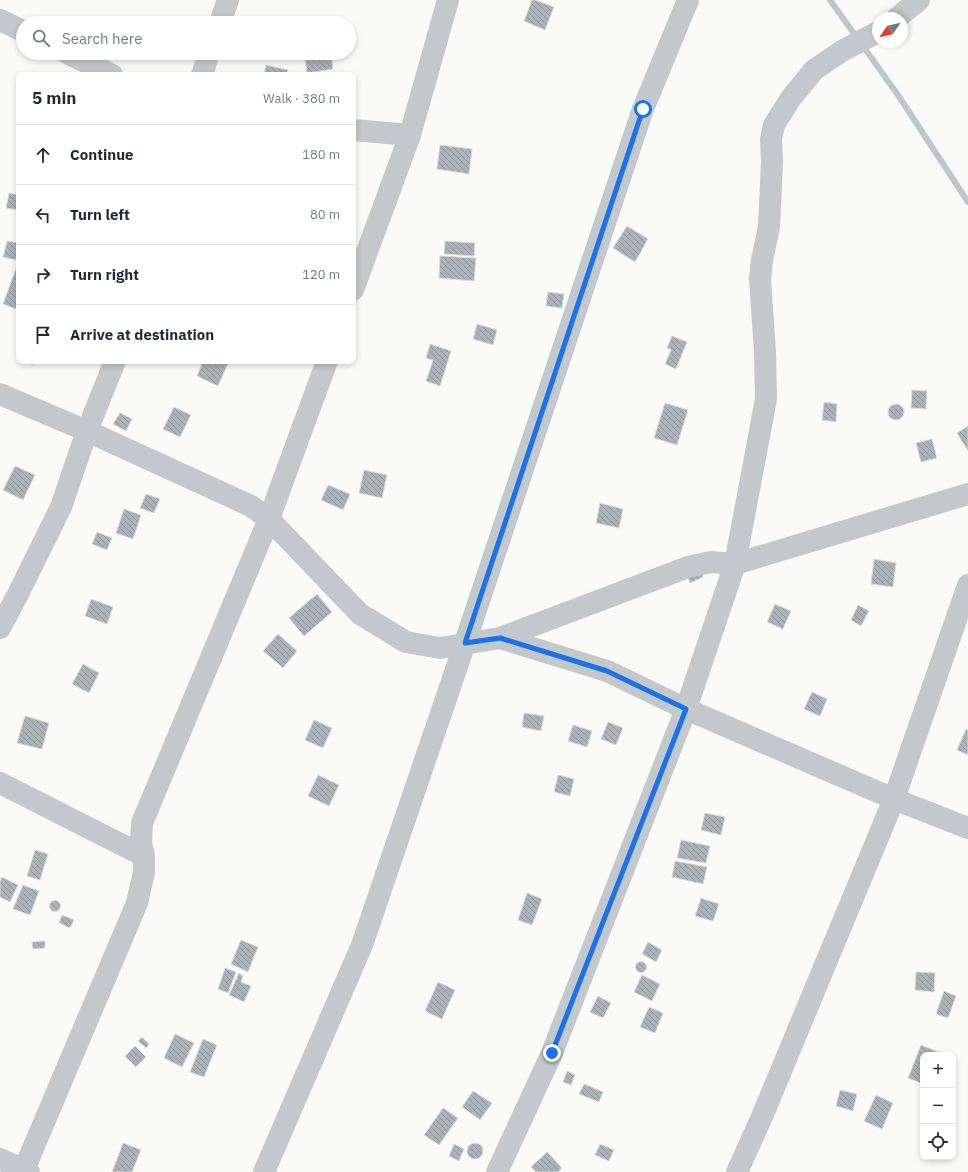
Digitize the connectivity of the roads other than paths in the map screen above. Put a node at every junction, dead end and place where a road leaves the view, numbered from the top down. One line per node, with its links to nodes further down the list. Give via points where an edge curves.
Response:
1 (228, 0): 6 (street)
2 (448, 0): 15 (street)
3 (688, 0): 27 (street, via 643,109)
4 (919, 0): 5 (street)
5 (904, 12)
6 (222, 16)
7 (0, 20): 8 (street)
8 (16, 28)
9 (872, 35): 23 (street, via 814,70 791,98 774,125 771,139 769,227 760,279 766,399)
10 (81, 60): 12 (street)
11 (207, 60): 13 (street)
12 (106, 72)
13 (203, 72)
14 (356, 130): 15 (street)
15 (410, 135): 16 (street)
16 (356, 282)
17 (114, 364): 20 (street)
18 (326, 364): 22 (street)
19 (0, 394): 20 (street)
20 (87, 431): 22 (street, via 251,506); 25 (street, via 61,506)
21 (968, 494): 23 (street)
22 (269, 519): 27 (street, via 360,614 406,642 440,648); 32 (street, via 142,822 141,843)
23 (735, 564): 26 (street, via 711,562 688,567); 28 (street)
24 (968, 585): 30 (street)
25 (0, 628)
26 (500, 638): 27 (street); 28 (street, via 607,671)
27 (465, 643): 35 (street, via 362,944)
28 (686, 709): 30 (street); 36 (street, via 552,1053)
29 (0, 783): 32 (street)
30 (894, 799): 31 (street); 37 (street)
31 (968, 828)
32 (144, 856): 34 (street, via 144,872 137,903)
33 (0, 1159): 34 (street)
34 (25, 1171)
35 (264, 1172)
36 (498, 1172)
37 (737, 1172)

